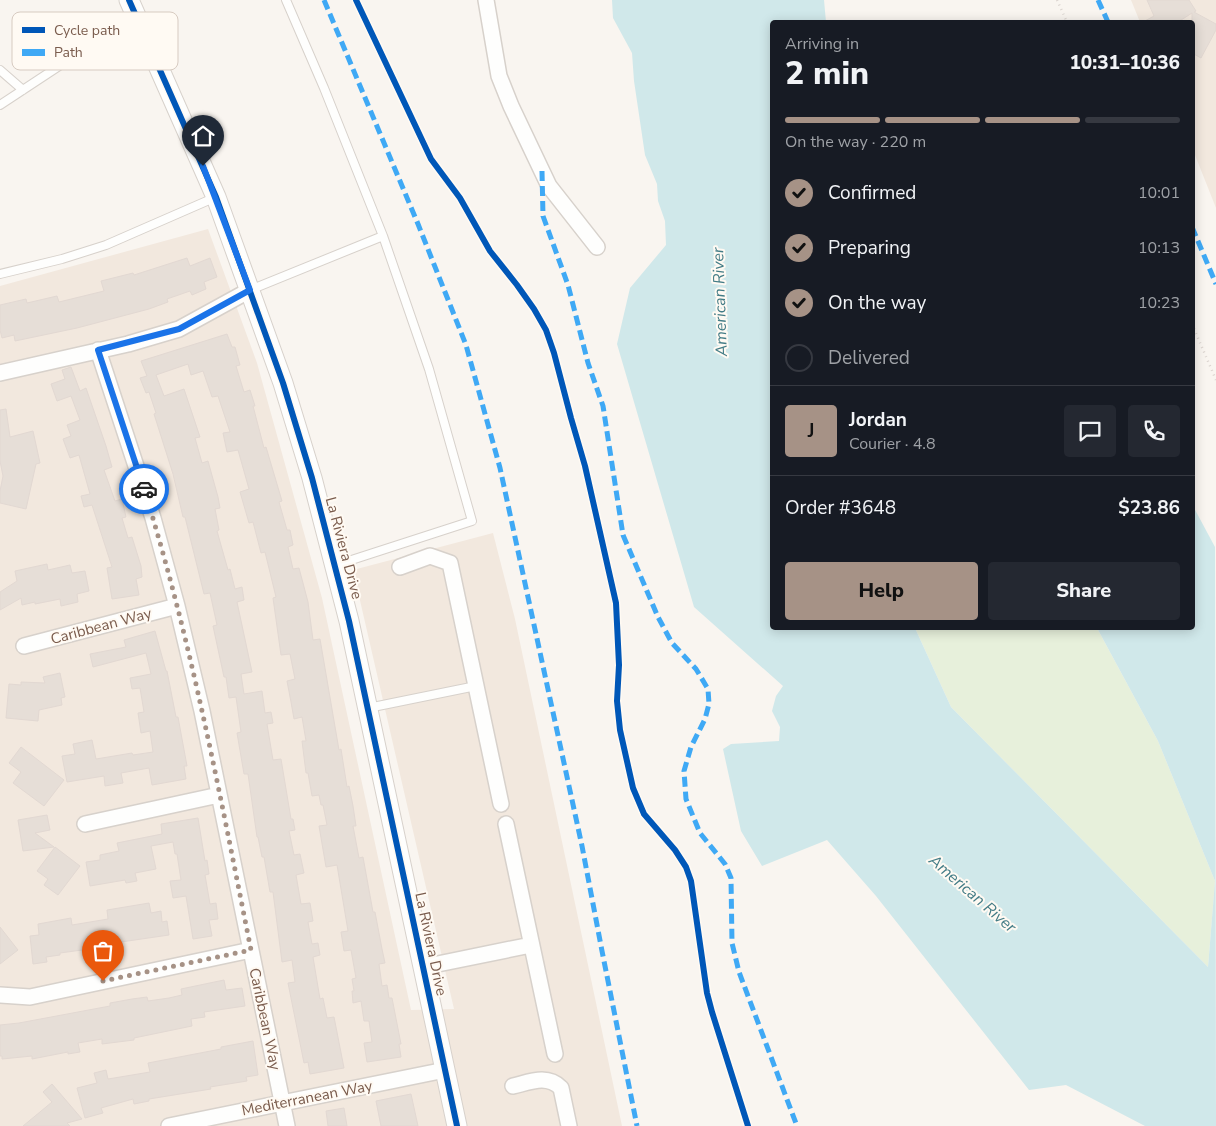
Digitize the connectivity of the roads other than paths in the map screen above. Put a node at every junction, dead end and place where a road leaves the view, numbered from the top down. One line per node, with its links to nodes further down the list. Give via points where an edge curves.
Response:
1 (129, 0): 4 (street, La Riviera Drive)
2 (286, 0): 11 (lane)
3 (486, 0): 12 (street, via 498,76 511,106 549,186)
4 (134, 12)
5 (0, 70): 8 (lane)
6 (53, 70): 8 (lane)
7 (160, 70): 10 (street, La Riviera Drive)
8 (23, 90): 9 (lane)
9 (0, 105)
10 (216, 197): 13 (lane, via 106,244); 14 (street, La Riviera Drive)
11 (383, 236): 14 (lane); 17 (lane, via 429,369 472,521)
12 (597, 247)
13 (0, 274)
14 (250, 290): 15 (street, via 179,329); 17 (street, La Riviera Drive, via 286,392)
15 (98, 350): 16 (street); 19 (street, Caribbean Way, via 153,518)
16 (0, 373)
17 (336, 565): 22 (street, La Riviera Drive)
18 (400, 567): 21 (street, via 430,556 450,563)
19 (177, 606): 20 (street, Caribbean Way); 23 (street, Caribbean Way)
20 (24, 646)
21 (476, 686): 22 (lane); 24 (street)
22 (368, 708): 29 (street, La Riviera Drive)
23 (219, 795): 25 (street); 28 (street, Caribbean Way)
24 (501, 804)
25 (85, 824)
26 (506, 824): 27 (street)
27 (531, 945): 29 (street); 31 (street)
28 (251, 950): 30 (street, via 30,997); 34 (street, Caribbean Way)
29 (423, 967): 32 (street, La Riviera Drive)
30 (0, 995)
31 (555, 1054)
32 (445, 1070): 34 (street, Mediterranean Way); 37 (street, La Riviera Drive)
33 (513, 1086): 38 (street, via 543,1079 556,1084 562,1093)
34 (282, 1103): 35 (street, Mediterranean Way); 36 (street, Caribbean Way)
35 (169, 1126)
36 (287, 1126)
37 (457, 1126)
38 (569, 1126)

